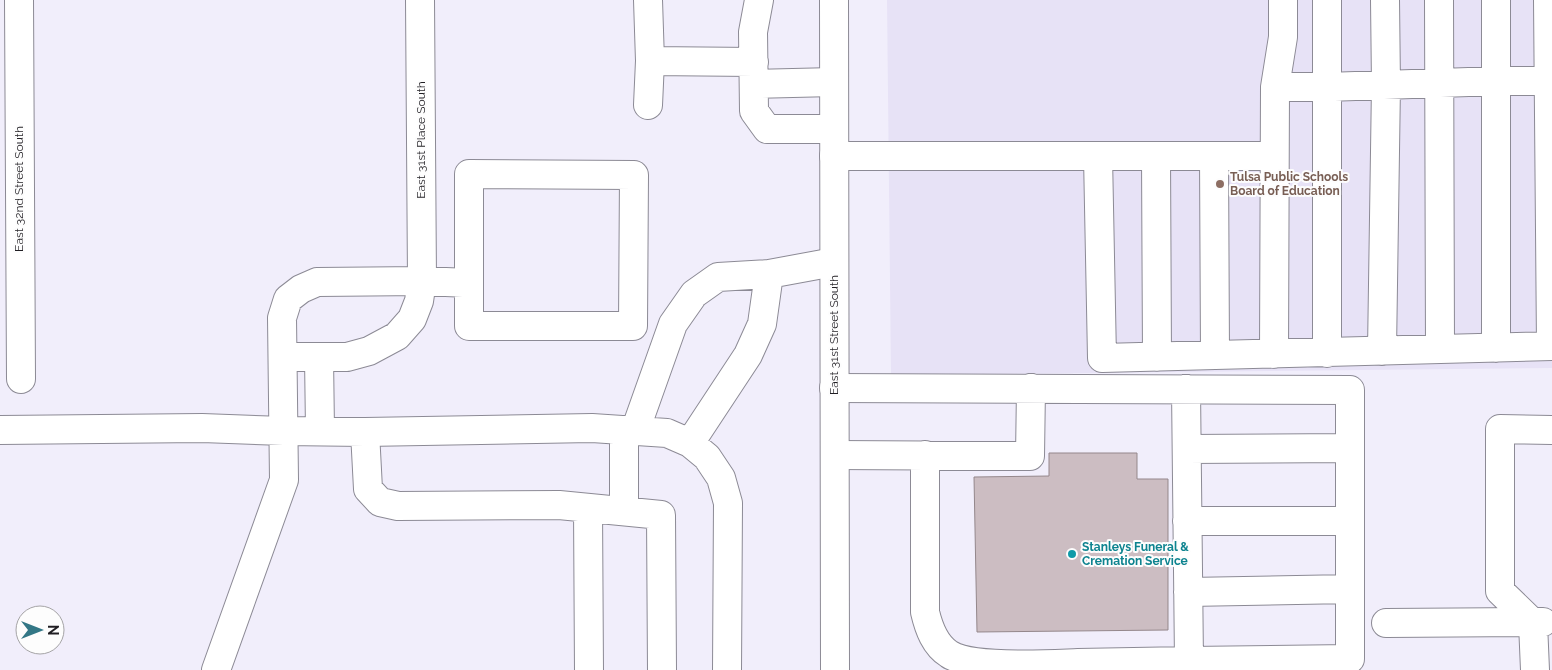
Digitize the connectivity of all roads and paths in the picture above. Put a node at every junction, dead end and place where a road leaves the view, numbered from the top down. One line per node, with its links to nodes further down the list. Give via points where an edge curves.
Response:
1 (19, 0): 27 (street, East 32nd Street South)
2 (420, 0): 30 (street, East 31st Place South)
3 (648, 0): 12 (street)
4 (759, 0): 13 (street, via 753,32)
5 (834, 0): 16 (street, East 31st Street South)
6 (1283, 0): 19 (street, via 1283,37)
7 (1327, 0): 20 (street)
8 (1385, 0): 18 (street)
9 (1439, 0): 17 (street)
10 (1496, 0): 14 (street)
11 (1548, 0): 15 (street)
12 (650, 61): 13 (street); 21 (street)
13 (754, 73): 16 (street); 22 (street, via 754,111 767,129)
14 (1497, 81): 15 (street); 17 (street); 33 (street)
15 (1550, 81): 32 (street)
16 (834, 82): 22 (street, East 31st Street South)
17 (1438, 84): 18 (street); 34 (street)
18 (1386, 85): 20 (street); 35 (street)
19 (1274, 87): 20 (street); 26 (street)
20 (1327, 87): 36 (street)
21 (648, 105)
22 (834, 142): 23 (street); 28 (street, East 31st Street South)
23 (1098, 156): 24 (street); 41 (street, via 1102,358)
24 (1156, 156): 25 (street); 41 (street)
25 (1214, 156): 26 (street); 38 (street)
26 (1273, 156): 37 (street)
27 (9, 191): 42 (street, East 32nd Street South)
28 (834, 262): 29 (street); 43 (street, East 31st Street South)
29 (769, 274): 47 (street, via 718,277 694,294 672,324); 52 (street, via 762,324 748,355)
30 (422, 281): 31 (street); 39 (street, via 317,282 301,289 288,299 282,318); 40 (street, East 31st Place South, via 412,319 397,336 369,351 347,356)
31 (469, 283): 31 (street, via 469,174 634,175 634,326 469,326)
32 (1552, 346): 33 (street)
33 (1496, 348): 34 (street)
34 (1440, 349): 35 (street)
35 (1382, 351): 36 (street)
36 (1327, 352): 37 (street)
37 (1274, 354): 38 (street)
38 (1215, 355): 41 (street)
39 (283, 356): 40 (street, East 31st Place South); 49 (street)
40 (320, 356): 46 (street)
41 (1157, 356)
42 (21, 379)
43 (834, 388): 44 (street); 55 (street, East 31st Street South)
44 (1032, 388): 45 (street); 56 (street, via 1030,456)
45 (1186, 389): 53 (street, via 1350,390); 54 (street)
46 (320, 430): 49 (street); 50 (street)
47 (630, 430): 50 (street); 52 (street, via 667,433); 58 (street)
48 (1552, 430): 63 (street, via 1500,429 1500,591)
49 (284, 431): 51 (street, via 202,428); 66 (street, via 284,480)
50 (365, 432): 57 (street, via 368,489 380,502 398,506 559,505)
51 (3, 436)
52 (690, 443): 69 (street, via 707,457 721,478 728,503)
53 (1350, 448): 54 (street); 59 (street)
54 (1187, 450): 60 (street)
55 (835, 455): 56 (street); 70 (street, East 31st Street South)
56 (925, 455): 65 (street, via 926,612 929,629 948,654 977,663)
57 (588, 508): 58 (street); 67 (street)
58 (624, 511): 68 (street, via 661,515)
59 (1350, 520): 60 (street); 61 (street)
60 (1187, 521): 62 (street)
61 (1350, 589): 62 (street); 65 (street, via 1350,659)
62 (1188, 592): 65 (street)
63 (1543, 622): 64 (street); 71 (street)
64 (1386, 623)
65 (1189, 665)
66 (216, 670)
67 (589, 670)
68 (662, 670)
69 (727, 670)
70 (835, 670)
71 (1535, 670)

